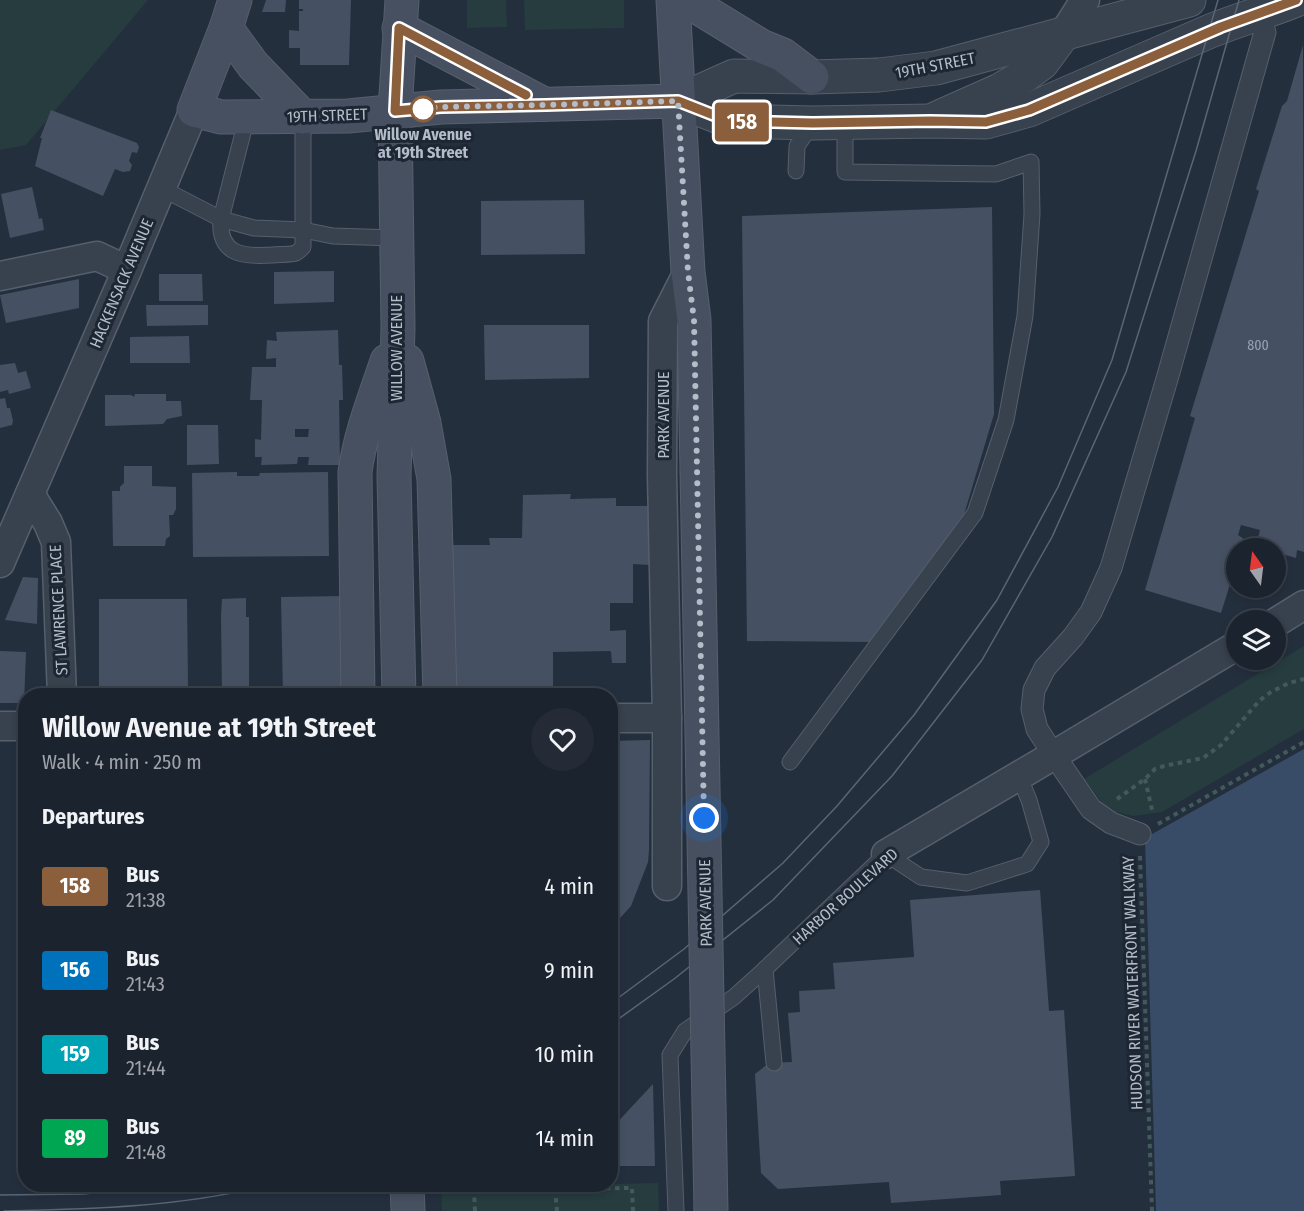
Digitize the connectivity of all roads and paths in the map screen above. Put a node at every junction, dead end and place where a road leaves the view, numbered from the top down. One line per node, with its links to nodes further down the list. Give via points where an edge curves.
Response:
1 (673, 0): 11 (main road, PARK AVENUE)
2 (686, 0): 10 (main road, via 761,46 783,55)
3 (1085, 0): 9 (street)
4 (1189, 0): 9 (street, 19TH STREET)
5 (1296, 0): 17 (street, 19TH STREET, via 1233,21 1014,115 986,122)
6 (230, 14): 13 (main road, HACKENSACK AVENUE); 16 (main road, via 253,65)
7 (400, 14): 12 (main road); 14 (main road, WILLOW AVENUE)
8 (1265, 32): 44 (street, via 1111,568 1092,612 1045,668 1034,690 1032,709 1037,729)
9 (1065, 33): 10 (street, 19TH STREET, via 936,68); 17 (street, via 1042,63 1027,74)
10 (812, 77): 11 (street, 19TH STREET, via 734,76)
11 (678, 101): 12 (main road, 19TH STREET); 18 (street, 19TH STREET, via 729,121); 26 (main road, PARK AVENUE)
12 (546, 105): 14 (main road, 19TH STREET)
13 (194, 110): 15 (main road, 19TH STREET, via 221,117); 21 (street, HACKENSACK AVENUE)
14 (395, 111): 16 (main road, 19TH STREET); 24 (main road, WILLOW AVENUE)
15 (247, 117): 16 (main road, 19TH STREET); 22 (lane)
16 (303, 117): 23 (lane)
17 (930, 121): 19 (street, 19TH STREET)
18 (813, 123): 19 (street, 19TH STREET); 20 (lane, via 797,146)
19 (845, 123): 45 (lane, via 845,172 996,174 1031,162 1032,214 1025,316 1006,420 975,513)
20 (796, 171)
21 (161, 188): 22 (lane); 25 (street, HACKENSACK AVENUE)
22 (221, 219): 23 (lane, via 254,228); 23 (lane, via 220,232 228,248 241,255 295,253 303,247)
23 (303, 230): 24 (lane, via 333,236)
24 (396, 238): 28 (main road, WILLOW AVENUE)
25 (127, 270): 27 (street, via 97,256); 29 (street, HACKENSACK AVENUE)
26 (688, 272): 40 (street, PARK AVENUE, via 663,321); 63 (main road, PARK AVENUE, bridge, via 694,320)
27 (0, 276)
28 (398, 328): 36 (main road, via 355,472); 37 (main road, WILLOW AVENUE, via 394,477); 38 (main road, via 424,423 434,479)
29 (30, 494): 30 (street, HACKENSACK AVENUE); 35 (street, ST LAWRENCE PLACE, via 56,542)
30 (0, 563)
31 (1304, 605): 32 (street)
32 (1286, 616)
33 (1226, 652): 44 (street, HARBOR BOULEVARD)
34 (1304, 679): 47 (path, via 1260,700 1221,745 1203,758 1155,769)
35 (62, 688)
36 (358, 688)
37 (399, 688)
38 (440, 688)
39 (618, 718): 40 (street)
40 (667, 718): 51 (street, PARK AVENUE)
41 (0, 726): 42 (street)
42 (18, 726)
43 (1304, 742): 49 (path)
44 (1054, 755): 46 (street, HARBOR BOULEVARD); 48 (street)
45 (789, 762)
46 (1019, 776): 50 (street, HARBOR BOULEVARD); 50 (lane, via 1041,842 1027,864 967,883 921,877)
47 (1145, 779): 48 (path); 49 (path, HUDSON RIVER WATERFRONT WALKWAY)
48 (1096, 813): 49 (street, via 1111,823)
49 (1148, 829): 64 (path, HUDSON RIVER WATERFRONT WALKWAY)
50 (886, 854): 52 (lane, HARBOR BOULEVARD)
51 (667, 886)
52 (765, 969): 53 (lane); 62 (lane, HARBOR BOULEVARD, via 734,998 685,1031 670,1055)
53 (774, 1063)
54 (618, 1188): 61 (path, via 632,1188)
55 (407, 1192): 58 (main road)
56 (474, 1192): 59 (path)
57 (555, 1192): 60 (path)
58 (408, 1211)
59 (475, 1211)
60 (556, 1211)
61 (633, 1211)
62 (676, 1211)
63 (711, 1211)
64 (1152, 1211)

